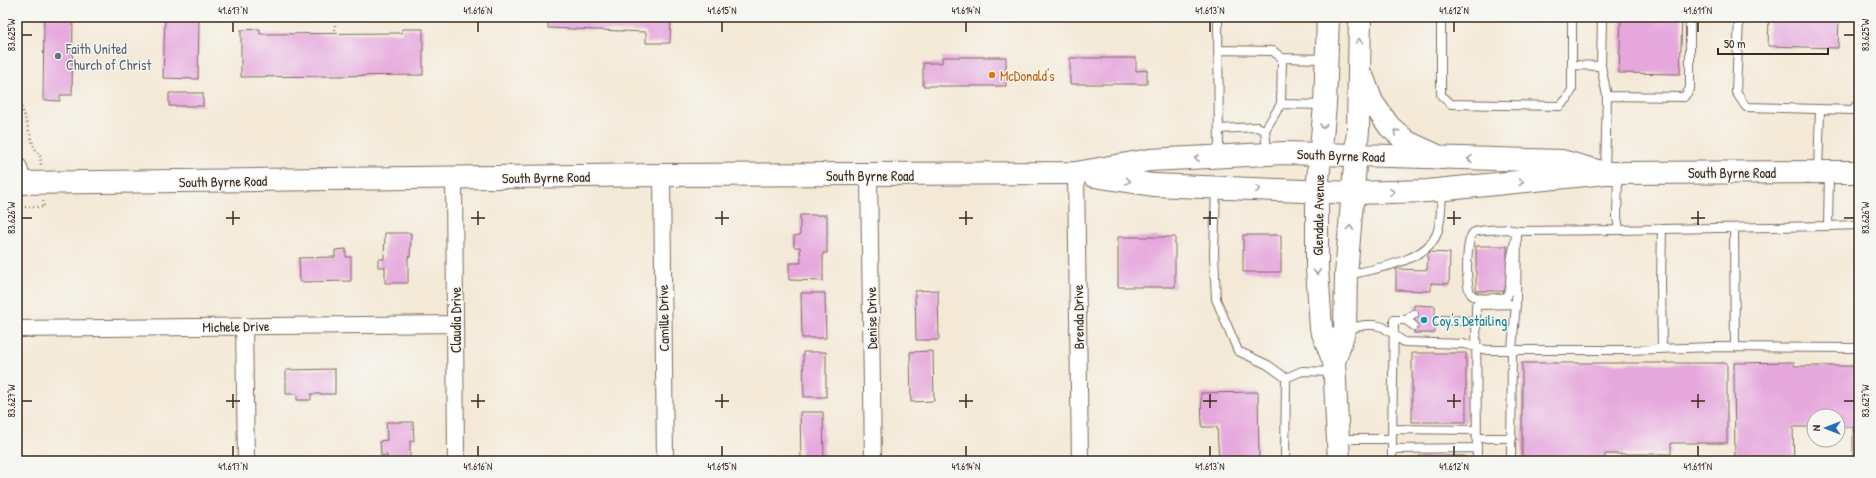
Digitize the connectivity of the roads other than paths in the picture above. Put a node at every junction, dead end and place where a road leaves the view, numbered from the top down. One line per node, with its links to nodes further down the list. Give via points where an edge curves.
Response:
1 (1218, 17): 9 (lane)
2 (1328, 17): 11 (main road, Glendale Avenue)
3 (1360, 17): 13 (main road, Glendale Avenue, one-way to 3)
4 (1441, 17): 12 (lane, via 1441,95 1451,104 1560,106 1572,90)
5 (1572, 17): 12 (lane)
6 (1602, 17): 14 (lane)
7 (1690, 17): 15 (lane, via 1690,89 1684,97)
8 (1739, 17): 19 (lane, via 1736,92 1746,107)
9 (1219, 50): 10 (lane, via 1273,51); 20 (lane)
10 (1282, 58): 11 (lane); 17 (lane)
11 (1326, 59): 18 (main road, Glendale Avenue)
12 (1572, 65): 14 (lane)
13 (1359, 66): 25 (main road, Glendale Avenue); 26 (main road, one-way to 13, via 1408,142 1389,126 1372,102)
14 (1601, 66): 15 (lane)
15 (1607, 96): 30 (lane)
16 (1859, 102): 19 (lane, via 1853,110)
17 (1281, 104): 18 (lane); 21 (lane)
18 (1325, 105): 23 (main road, Glendale Avenue, one-way to 23)
19 (1820, 110): 27 (lane)
20 (1219, 129): 21 (lane, via 1257,127); 24 (lane)
21 (1265, 130): 22 (lane)
22 (1267, 153): 23 (main road, South Byrne Road); 24 (main road, South Byrne Road)
23 (1319, 154): 25 (main road, South Byrne Road); 37 (main road, Glendale Avenue)
24 (1219, 156): 29 (main road, South Byrne Road, one-way to 29, via 1150,160)
25 (1356, 156): 26 (main road, South Byrne Road); 38 (main road, Glendale Avenue)
26 (1442, 158): 30 (main road, South Byrne Road, one-way to 26, via 1562,161)
27 (1823, 172): 28 (main road, South Byrne Road); 30 (main road, South Byrne Road); 40 (lane)
28 (1859, 172)
29 (1076, 173): 32 (main road, South Byrne Road); 35 (main road, South Byrne Road, one-way to 35, via 1153,185); 75 (street, Brenda Drive)
30 (1612, 173): 36 (main road, South Byrne Road, one-way to 30); 43 (lane)
31 (662, 175): 32 (main road, South Byrne Road); 34 (main road, South Byrne Road); 73 (street, Camille Drive)
32 (869, 175): 74 (street, Denise Drive)
33 (18, 178): 34 (main road, South Byrne Road)
34 (454, 178): 51 (street, Claudia Drive)
35 (1216, 187): 37 (main road, South Byrne Road, one-way to 37); 63 (lane, via 1216,299 1238,351)
36 (1442, 190): 38 (main road, South Byrne Road, one-way to 36); 45 (lane, via 1437,234 1428,246 1416,256)
37 (1317, 191): 38 (main road, South Byrne Road); 62 (main road, Glendale Avenue, one-way to 62, via 1317,269 1321,328)
38 (1353, 193): 45 (main road, Glendale Avenue, one-way to 38)
39 (1859, 225): 40 (lane)
40 (1828, 226): 41 (lane)
41 (1734, 228): 42 (lane); 57 (lane)
42 (1662, 229): 43 (lane); 61 (lane)
43 (1619, 230): 44 (lane)
44 (1517, 231): 44 (lane, via 1492,230 1473,233 1468,247 1468,287 1471,294 1484,298 1507,297); 46 (lane)
45 (1346, 275): 55 (main road, Glendale Avenue)
46 (1516, 304): 50 (lane, via 1476,305); 60 (lane)
47 (1414, 314): 48 (lane)
48 (1406, 320): 53 (lane); 56 (lane, via 1394,320)
49 (1436, 320): 50 (lane)
50 (1475, 321): 58 (lane)
51 (455, 324): 52 (street, Michele Drive); 72 (street, Claudia Drive)
52 (244, 326): 54 (street, Michele Drive); 71 (street)
53 (1414, 326)
54 (17, 329)
55 (1345, 329): 56 (lane, via 1374,325); 62 (main road, Glendale Avenue)
56 (1394, 334): 58 (lane, via 1404,342 1464,344); 64 (lane)
57 (1736, 347): 59 (lane); 61 (lane)
58 (1475, 348): 60 (lane); 65 (lane)
59 (1859, 348)
60 (1512, 349): 61 (lane); 66 (lane)
61 (1662, 349)
62 (1334, 367): 63 (lane, via 1302,371); 67 (main road, Glendale Avenue)
63 (1286, 378): 76 (lane)
64 (1393, 429): 65 (lane); 68 (lane)
65 (1476, 434): 66 (lane); 69 (lane)
66 (1512, 438): 80 (lane)
67 (1337, 439): 68 (lane); 77 (main road, Glendale Avenue)
68 (1392, 439): 70 (lane)
69 (1476, 448): 70 (lane); 79 (lane)
70 (1392, 449): 78 (lane)
71 (246, 461)
72 (456, 461)
73 (665, 461)
74 (873, 461)
75 (1080, 461)
76 (1284, 461)
77 (1338, 461)
78 (1392, 461)
79 (1477, 461)
80 (1512, 461)

